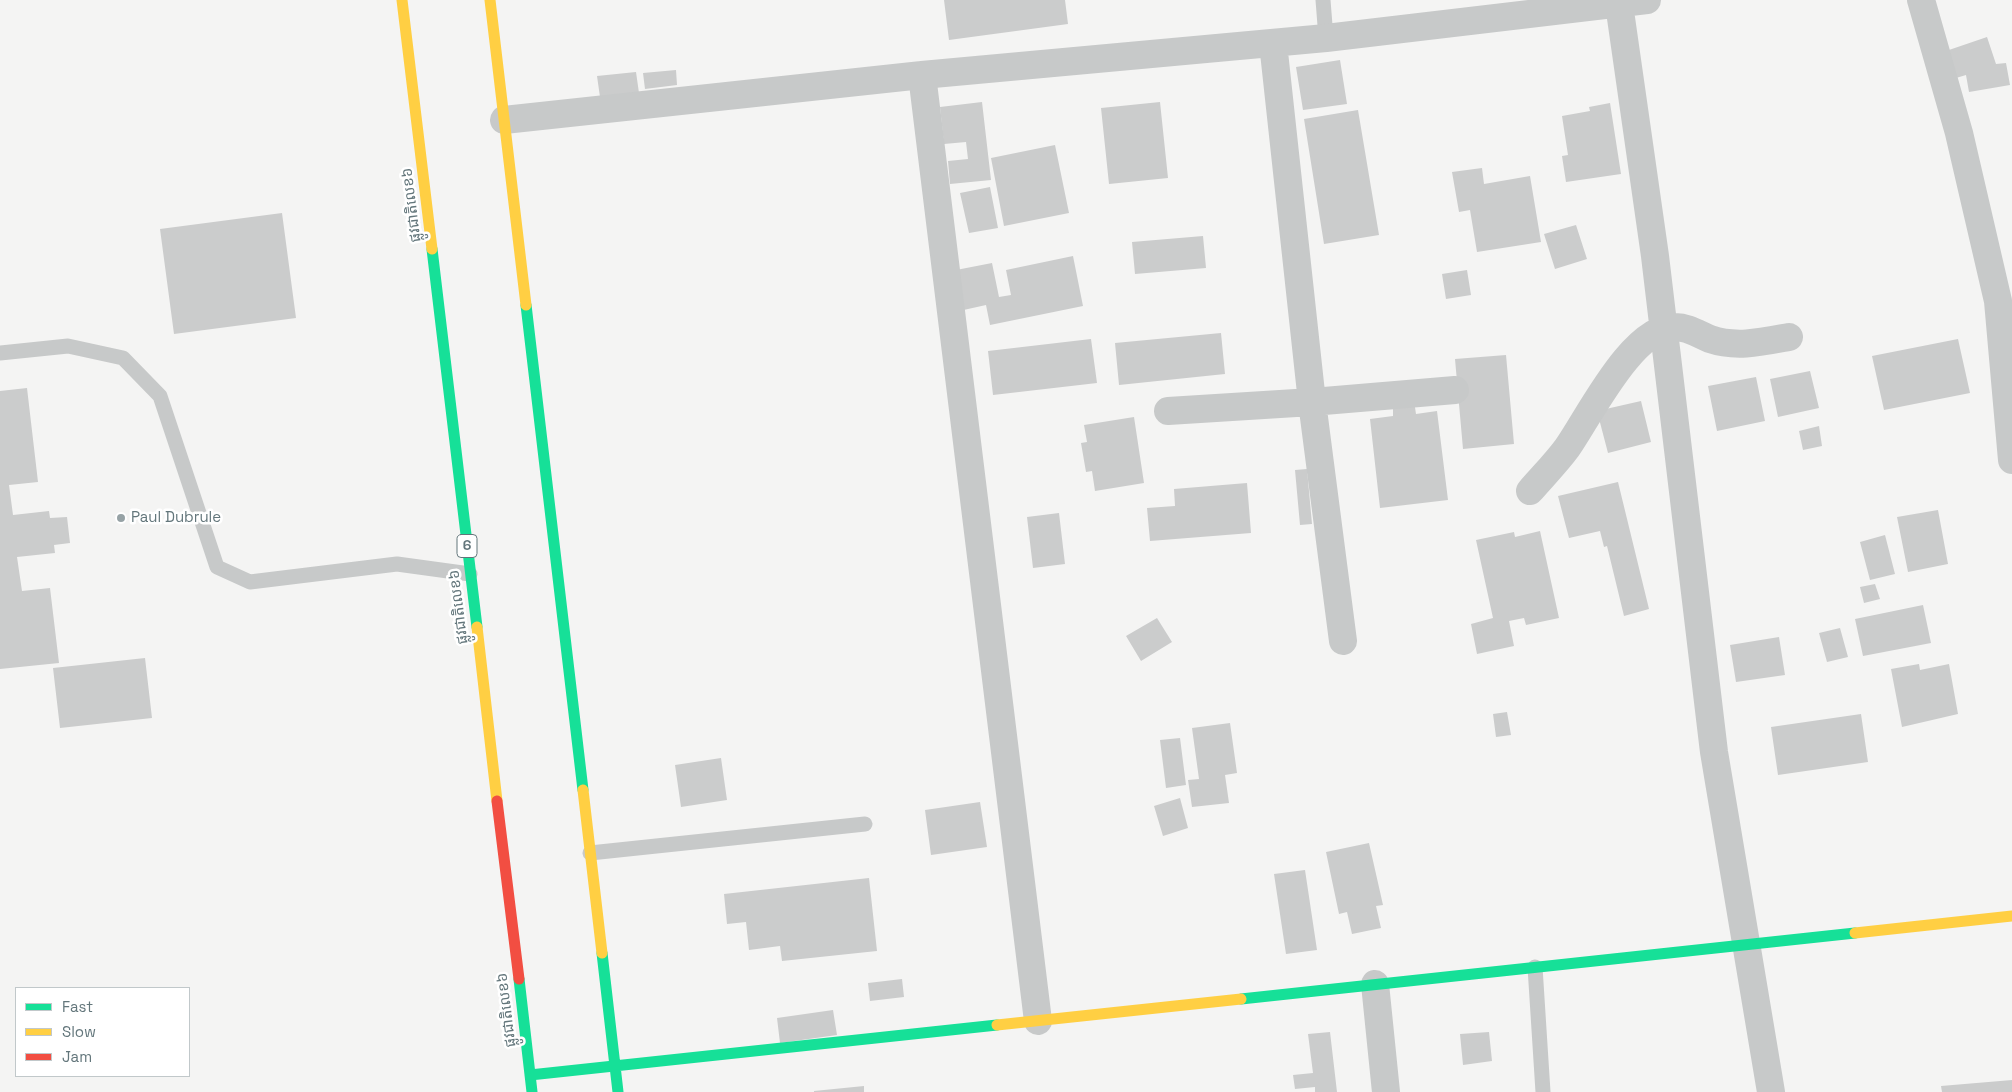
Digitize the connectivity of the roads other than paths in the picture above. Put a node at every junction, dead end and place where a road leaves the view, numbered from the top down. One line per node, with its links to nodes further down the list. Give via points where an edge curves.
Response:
1 (402, 0): 20 (main road, ផ្លូវជាតិលេខ៦ / 6)
2 (490, 0): 10 (main road)
3 (1323, 0): 7 (lane)
4 (1648, 0): 6 (street)
5 (1921, 0): 11 (street)
6 (1619, 4): 7 (street); 12 (street)
7 (1326, 38): 8 (street)
8 (1273, 42): 9 (street); 16 (street)
9 (922, 75): 10 (street); 28 (street)
10 (504, 120): 23 (main road)
11 (2005, 299): 18 (street)
12 (1663, 328): 13 (street, via 1690,329 1732,344); 19 (street, via 1643,342 1619,367 1566,449); 25 (street, via 1714,752)
13 (1788, 337)
14 (0, 353): 20 (lane, via 68,346 123,358 160,396 217,567 250,582 397,564)
15 (1455, 390): 16 (street)
16 (1312, 402): 17 (street); 21 (street)
17 (1168, 411)
18 (2012, 460)
19 (1530, 491)
20 (470, 574): 30 (main road, ផ្លូវជាតិលេខ៦ / 6)
21 (1343, 641)
22 (865, 824): 23 (lane)
23 (590, 853): 29 (main road)
24 (2012, 916): 25 (main road)
25 (1746, 944): 26 (main road); 35 (street)
26 (1536, 967): 27 (main road); 34 (lane)
27 (1375, 984): 28 (main road); 33 (street)
28 (1038, 1020): 29 (main road)
29 (615, 1066): 30 (main road); 32 (main road)
30 (530, 1075): 31 (main road, ផ្លូវជាតិលេខ៦ / 6)
31 (532, 1092)
32 (618, 1092)
33 (1386, 1092)
34 (1543, 1092)
35 (1771, 1092)

